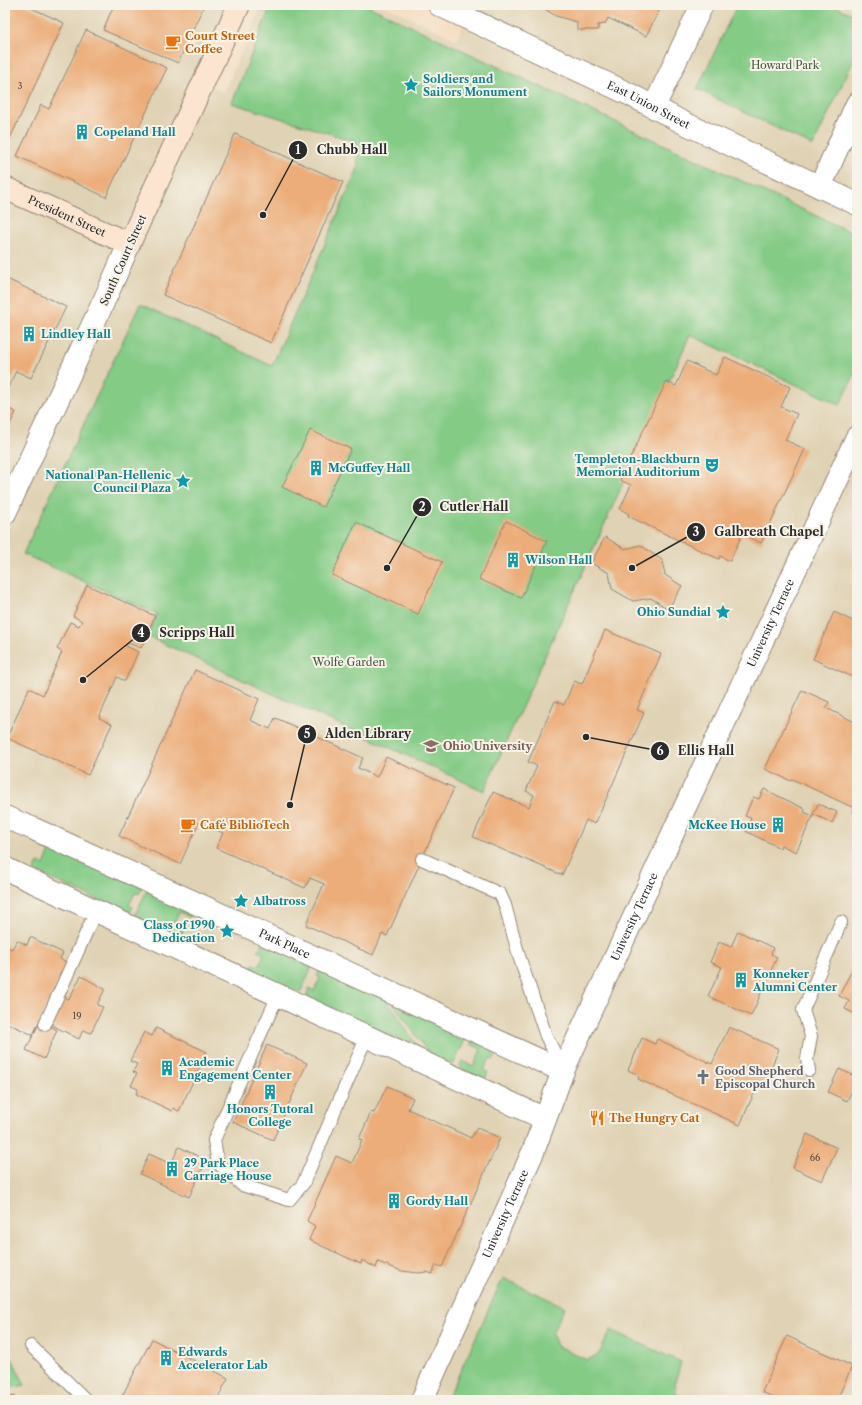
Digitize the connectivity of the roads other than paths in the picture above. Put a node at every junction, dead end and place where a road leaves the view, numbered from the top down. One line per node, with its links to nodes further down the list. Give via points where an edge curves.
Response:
1 (239, 5): 10 (main road, South Court Street)
2 (439, 5): 4 (street, East Union Street)
3 (702, 5): 6 (street)
4 (465, 10): 6 (street, East Union Street)
5 (857, 104): 7 (street)
6 (654, 107): 7 (street, East Union Street)
7 (820, 187): 9 (street, East Union Street)
8 (5, 188): 10 (main road, President Street)
9 (857, 204)
10 (129, 244): 12 (street, South Court Street)
11 (857, 437): 21 (street, University Terrace)
12 (5, 513)
13 (5, 817): 21 (street, Park Place)
14 (422, 859): 21 (lane, via 500,894 546,1036)
15 (5, 868): 16 (street)
16 (96, 911): 18 (street); 19 (lane)
17 (841, 922): 22 (lane, via 803,1010 811,1036 807,1059)
18 (278, 995): 20 (street); 20 (lane, via 214,1140 218,1162 242,1185 290,1200 303,1184)
19 (45, 1024)
20 (367, 1036): 23 (street)
21 (563, 1070): 23 (street, University Terrace)
22 (809, 1070)
23 (545, 1119): 26 (street, University Terrace, via 533,1152)
24 (31, 1346): 25 (lane)
25 (86, 1400)
26 (422, 1400)

